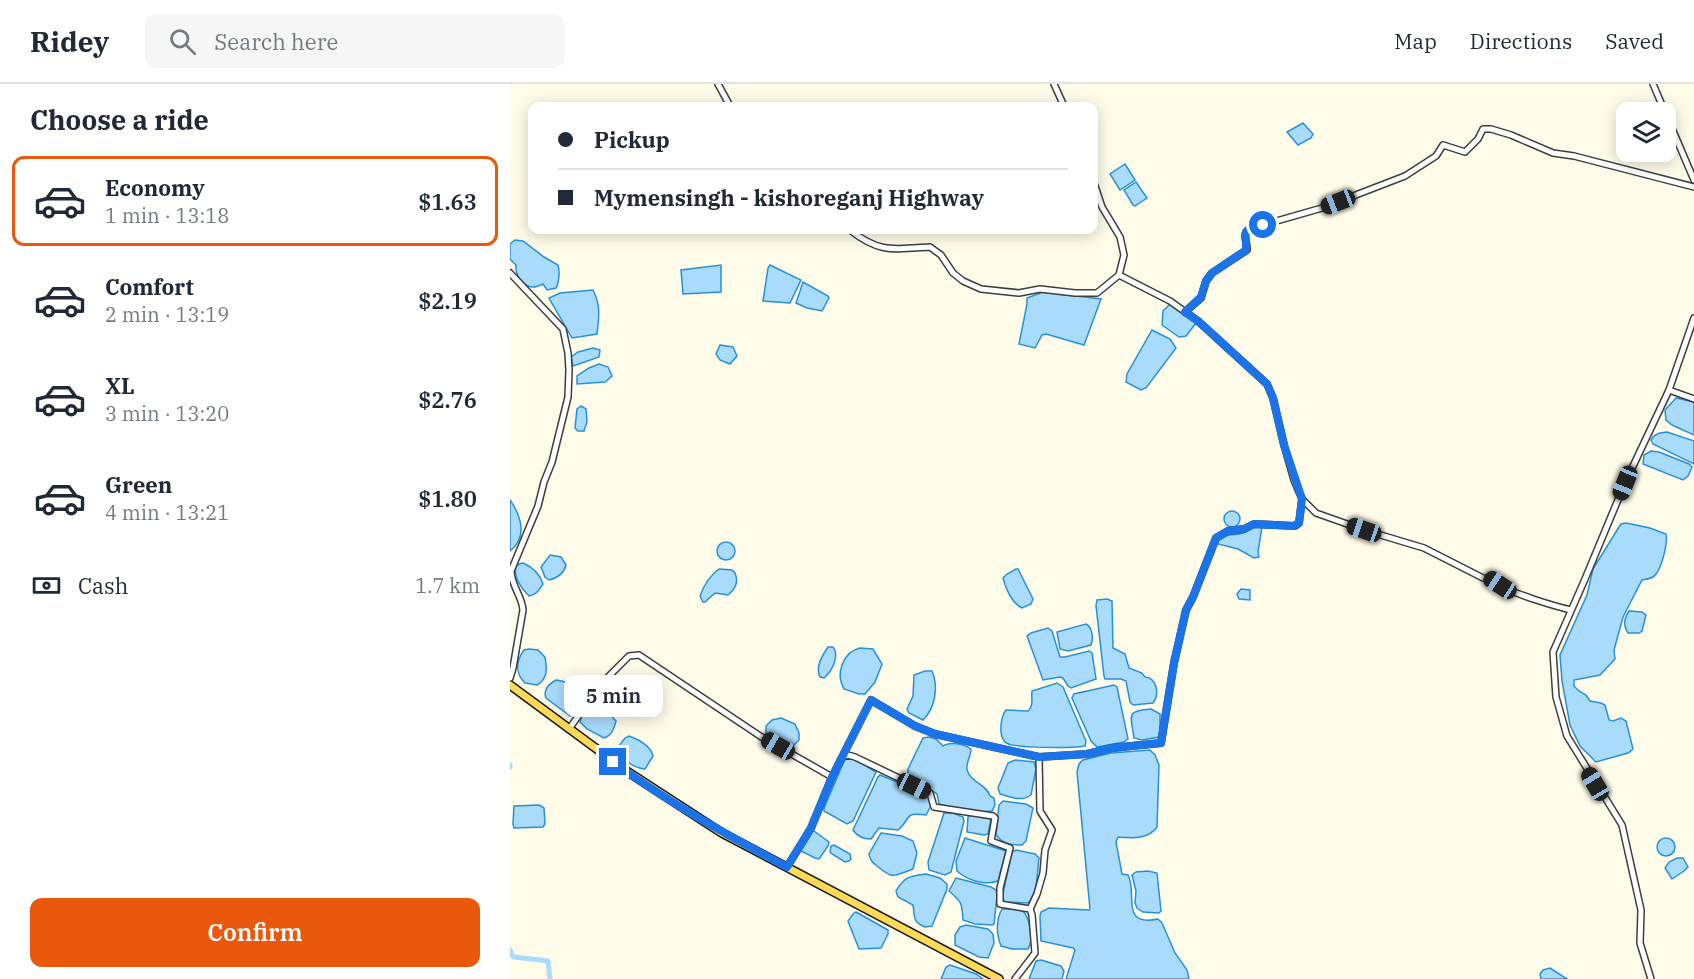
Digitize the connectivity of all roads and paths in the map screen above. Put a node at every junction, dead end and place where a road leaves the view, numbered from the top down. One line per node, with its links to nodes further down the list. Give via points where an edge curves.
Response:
1 (718, 84): 4 (street)
2 (1054, 84): 5 (street)
3 (1653, 84): 6 (street)
4 (728, 102)
5 (1062, 102)
6 (1694, 180)
7 (1694, 187): 12 (street, via 1553,153 1511,135 1483,129 1465,152 1443,145 1437,156 1405,176 1322,208 1249,229 1244,237 1246,250 1212,273 1201,297)
8 (1098, 195): 11 (street, via 1120,237 1124,255)
9 (855, 234): 11 (street, via 891,250 930,247 953,273 981,289 1019,294 1040,289 1097,293)
10 (510, 273): 18 (street, via 563,329 569,370 552,462 511,571 523,610)
11 (1119, 275): 12 (street)
12 (1185, 312): 16 (street, via 1267,384)
13 (1694, 318): 14 (street)
14 (1669, 390): 15 (street); 17 (street)
15 (1694, 399)
16 (1302, 499): 17 (street, via 1316,513 1424,548 1483,578); 22 (street, via 1299,523 1295,526 1254,524 1216,538 1186,610 1161,743)
17 (1571, 610): 28 (street, via 1552,652 1556,697 1567,736 1622,825 1641,910 1640,943)
18 (510, 678)
19 (510, 685): 20 (main road)
20 (569, 729): 23 (street, via 616,669 629,656 639,656 760,736); 24 (main road, via 666,798)
21 (843, 757): 22 (street, via 871,700 935,734); 23 (street); 25 (street, via 848,755 930,793 934,807 993,816 991,841 1010,848 1000,904)
22 (1039, 757): 25 (street, via 1040,811 1052,830)
23 (832, 777): 24 (street, via 811,828)
24 (787, 867): 26 (main road)
25 (1030, 909): 27 (street, via 1035,953)
26 (999, 979)
27 (1015, 979)
28 (1651, 979)

